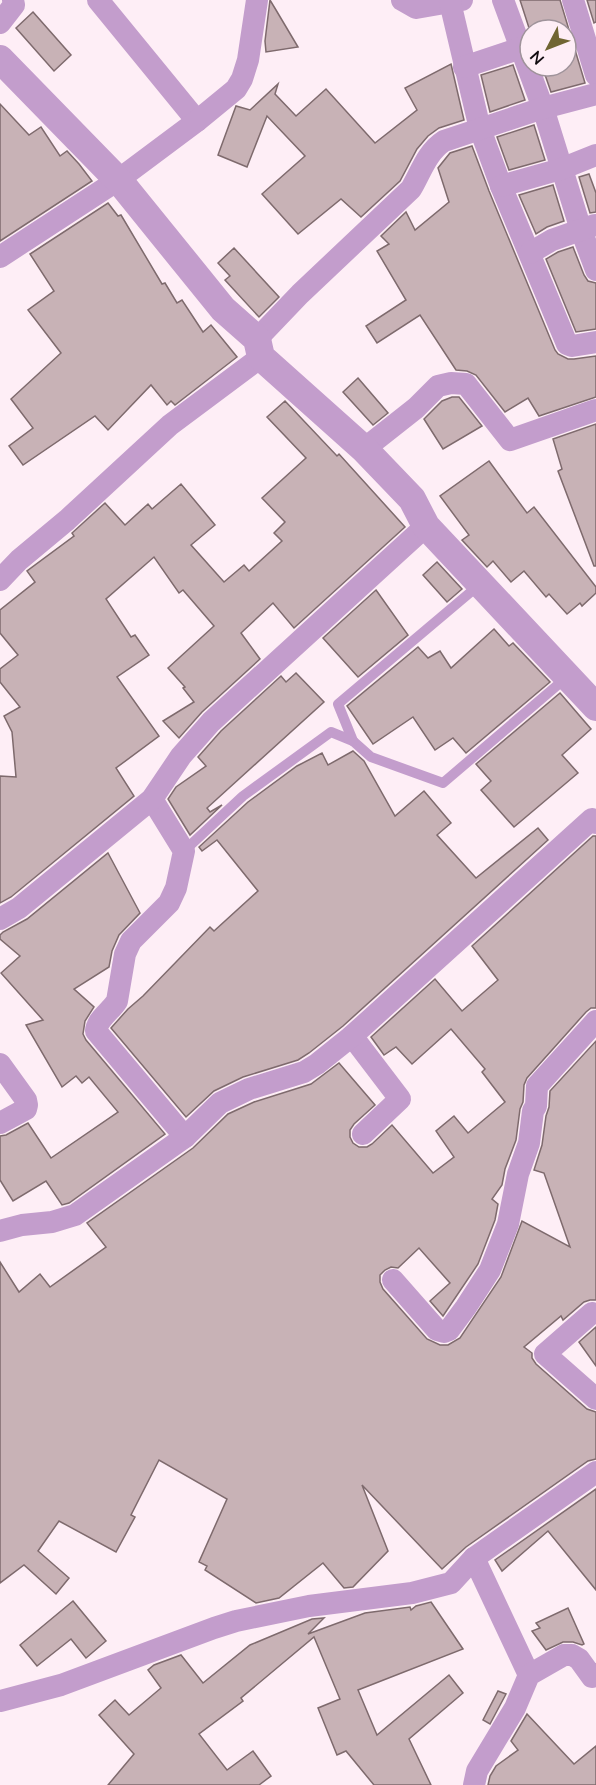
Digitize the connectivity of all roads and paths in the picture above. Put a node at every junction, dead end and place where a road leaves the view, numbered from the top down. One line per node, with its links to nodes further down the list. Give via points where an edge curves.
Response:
1 (98, 0): 18 (street)
2 (257, 0): 18 (street, via 242,79 236,89)
3 (402, 0): 6 (street, via 416,9)
4 (503, 0): 9 (street)
5 (573, 0): 10 (street)
6 (455, 1): 13 (street)
7 (16, 2): 8 (street)
8 (0, 23)
9 (518, 30)
10 (582, 30): 14 (street)
11 (518, 49): 13 (street)
12 (0, 59): 22 (street)
13 (464, 67): 19 (street)
14 (596, 75)
15 (535, 78): 17 (street)
16 (596, 94): 17 (street)
17 (543, 108): 19 (street); 21 (street)
18 (197, 121): 22 (street)
19 (480, 129): 23 (street); 29 (street, via 435,147 411,189 300,294)
20 (596, 156): 21 (street)
21 (561, 169): 23 (street); 24 (street)
22 (118, 180): 26 (street); 29 (street)
23 (501, 186): 25 (street)
24 (589, 227): 25 (street, via 552,240); 27 (street)
25 (530, 253): 28 (street, via 567,344)
26 (0, 257)
27 (596, 270)
28 (596, 342)
29 (259, 348): 31 (street); 33 (street)
30 (596, 410): 31 (street, via 510,441 466,384 451,383 438,386)
31 (364, 449): 32 (street, via 412,499)
32 (426, 526): 34 (street); 38 (street, via 211,722 181,756)
33 (0, 580)
34 (480, 585): 35 (street); 37 (lane, via 338,704)
35 (567, 677): 36 (street); 37 (lane, via 443,783 370,757)
36 (596, 707)
37 (353, 741): 40 (lane, via 331,732 243,796)
38 (152, 799): 40 (street); 41 (street, via 19,908)
39 (595, 818): 43 (street)
40 (184, 851): 47 (street, via 173,896 130,940 117,1001 96,1030)
41 (0, 919)
42 (596, 1021): 49 (street, via 537,1086 529,1143 508,1224 490,1270 449,1330 437,1330)
43 (352, 1036): 46 (street, via 400,1099); 47 (street, via 304,1072 249,1089 220,1103)
44 (0, 1064): 45 (street, via 27,1105)
45 (0, 1123)
46 (363, 1134)
47 (185, 1137): 48 (street, via 75,1215)
48 (0, 1231)
49 (393, 1280)
50 (592, 1313): 51 (street, via 545,1354)
51 (596, 1399)
52 (596, 1472): 53 (street)
53 (474, 1558): 54 (street); 56 (street, via 451,1583 412,1593 309,1606 236,1621 61,1684)
54 (529, 1676): 55 (street, via 564,1655 572,1655); 57 (street, via 515,1708 477,1771)
55 (595, 1678)
56 (0, 1701)
57 (474, 1785)

